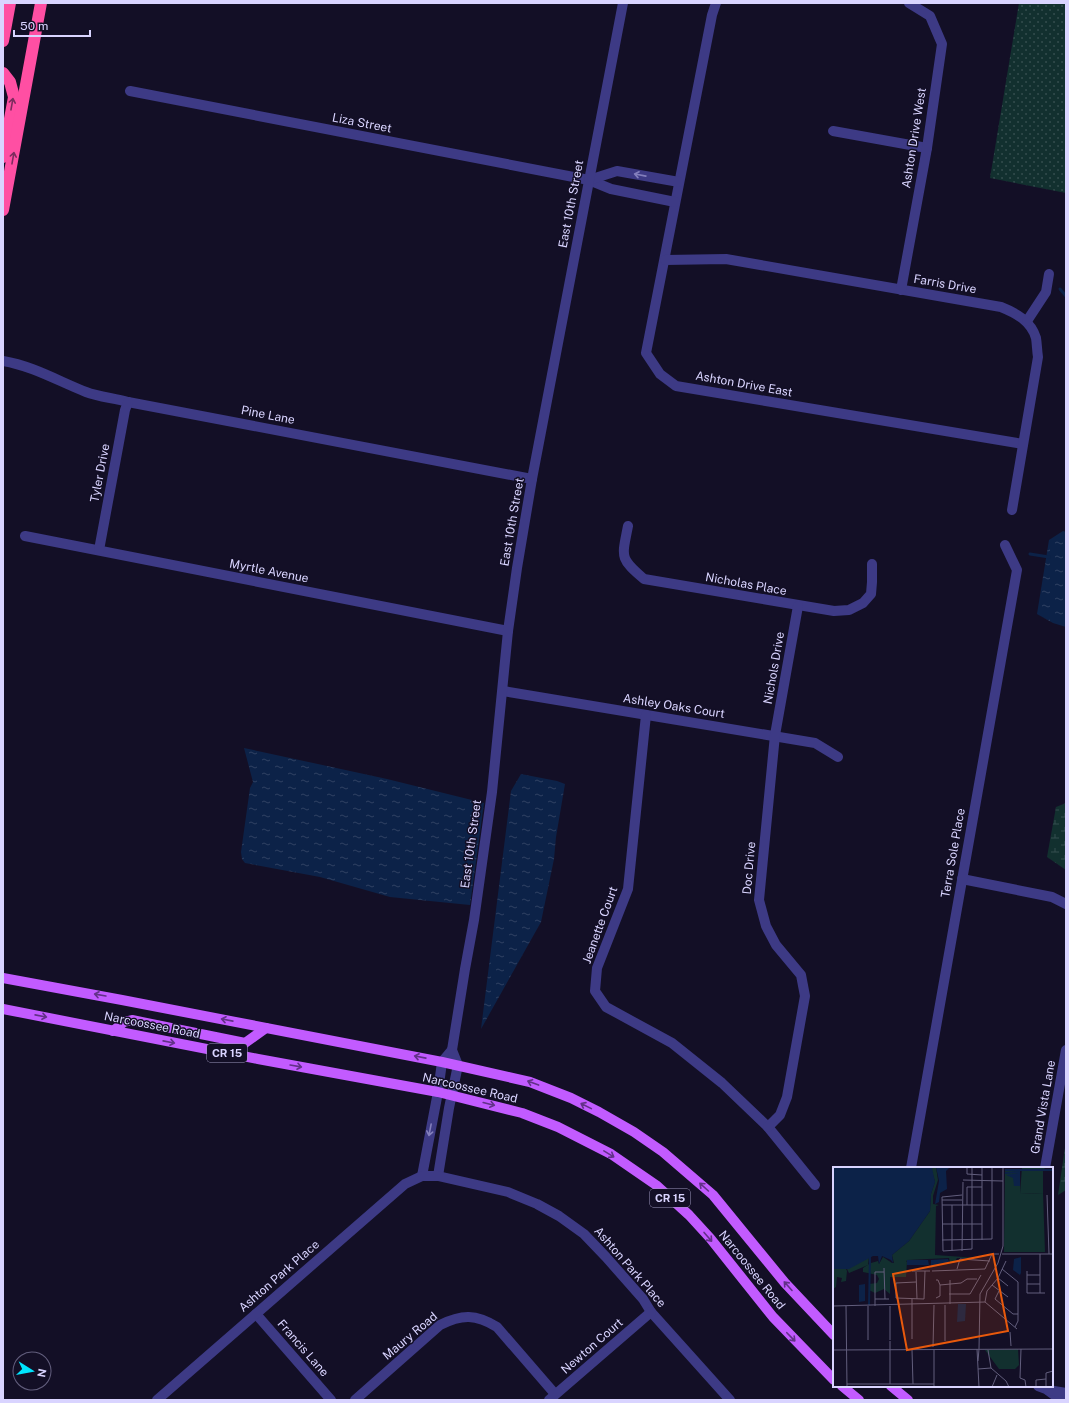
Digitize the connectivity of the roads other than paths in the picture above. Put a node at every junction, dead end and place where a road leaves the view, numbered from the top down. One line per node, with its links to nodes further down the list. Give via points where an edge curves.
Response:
1 (10, 3): 6 (highway)
2 (41, 3): 15 (highway, one-way to 2)
3 (623, 3): 12 (street, East 10th Street)
4 (716, 3): 13 (street)
5 (909, 3): 10 (street, Ashton Drive West, via 930,16 942,44)
6 (3, 41)
7 (3, 73): 11 (highway, one-way to 7, via 14,97 10,82)
8 (130, 91): 12 (street, Liza Street)
9 (833, 132): 10 (street)
10 (927, 148): 18 (street, Ashton Drive West)
11 (3, 157)
12 (589, 180): 13 (street, one-way to 12, via 617,171); 14 (street, Liza Street, via 611,189); 23 (street, East 10th Street)
13 (679, 182): 14 (street, Ashton Drive East)
14 (675, 202): 16 (street, Ashton Drive East)
15 (3, 210)
16 (664, 260): 18 (street, Farris Drive, via 726,259); 22 (street, Ashton Drive East, via 646,353 660,374 676,386)
17 (1049, 274): 19 (street, via 1046,292)
18 (901, 290): 19 (street, Farris Drive, via 1001,307 1015,312)
19 (1027, 321): 22 (street, Farris Drive, via 1036,337 1038,357)
20 (3, 361): 21 (street, Pine Lane, via 19,364 87,392)
21 (128, 402): 23 (street, Pine Lane); 28 (street, Tyler Drive)
22 (1023, 444): 24 (street, Farris Drive)
23 (532, 479): 31 (street, East 10th Street)
24 (1012, 510)
25 (628, 526): 30 (street, Nicholas Place, via 622,552 628,566 644,579)
26 (25, 536): 28 (street, Myrtle Avenue)
27 (1005, 545): 36 (street, Terra Sole Place, via 1017,570)
28 (99, 550): 31 (street, Myrtle Avenue)
29 (872, 564): 30 (street, Nicholas Place, via 871,594 863,603 849,610 834,611)
30 (798, 606): 34 (street, Nichols Drive)
31 (508, 631): 32 (street, East 10th Street)
32 (503, 691): 33 (street, Ashley Oaks Court); 42 (street, East 10th Street, via 474,920)
33 (646, 715): 34 (street, Ashley Oaks Court); 48 (street, Jeanette Court, via 628,889 597,968 594,991 606,1007 672,1043 722,1083)
34 (775, 736): 35 (street, Ashley Oaks Court, via 815,743); 48 (street, Doc Drive, via 759,900 766,926 776,945 800,975 805,996 787,1097 780,1115)
35 (838, 757)
36 (962, 879): 37 (street, via 1052,897); 49 (street, Terra Sole Place)
37 (1066, 904)
38 (3, 978): 40 (main road, Narcoossee Road / CR 15, one-way to 38)
39 (3, 1009): 41 (main road, Narcoossee Road / CR 15, one-way to 41)
40 (266, 1028): 41 (main road, via 244,1043 132,1020 124,1022); 44 (main road, Narcoossee Road / CR 15, one-way to 40)
41 (113, 1031): 46 (main road, Narcoossee Road / CR 15, one-way to 46)
42 (452, 1050): 44 (street); 45 (street)
43 (1066, 1050): 50 (street, Grand Vista Lane)
44 (442, 1062): 45 (main road, Narcoossee Road / CR 15); 46 (street)
45 (458, 1065): 47 (street); 56 (main road, Narcoossee Road / CR 15, one-way to 45, via 785,1283 713,1195 663,1152 634,1132 571,1098 530,1082)
46 (438, 1092): 47 (main road, Narcoossee Road / CR 15); 51 (street, one-way to 51)
47 (452, 1095): 52 (street); 57 (main road, Narcoossee Road / CR 15, one-way to 57, via 522,1113 558,1127 611,1154 656,1186 705,1232 773,1317)
48 (768, 1128): 53 (street, Jeanette Court)
49 (911, 1167)
50 (1045, 1167)
51 (422, 1176): 52 (street, Ashton Park Place); 55 (street, Ashton Park Place, via 405,1184)
52 (438, 1176): 54 (street, Ashton Park Place, via 508,1192 559,1216 584,1234 643,1299)
53 (815, 1185)
54 (651, 1312): 62 (street, Newton Court); 66 (street, Ashton Park Place)
55 (256, 1314): 63 (street, Ashton Park Place); 64 (street, Francis Lane)
56 (833, 1334)
57 (833, 1379)
58 (843, 1387): 67 (main road)
59 (892, 1387): 68 (main road)
60 (1042, 1388): 61 (street); 69 (street)
61 (1066, 1393)
62 (552, 1397): 65 (street, Maury Road, via 497,1327 486,1320 461,1317 440,1325)
63 (157, 1400)
64 (331, 1400)
65 (355, 1400)
66 (730, 1400)
67 (859, 1400)
68 (908, 1400)
69 (1061, 1400)

